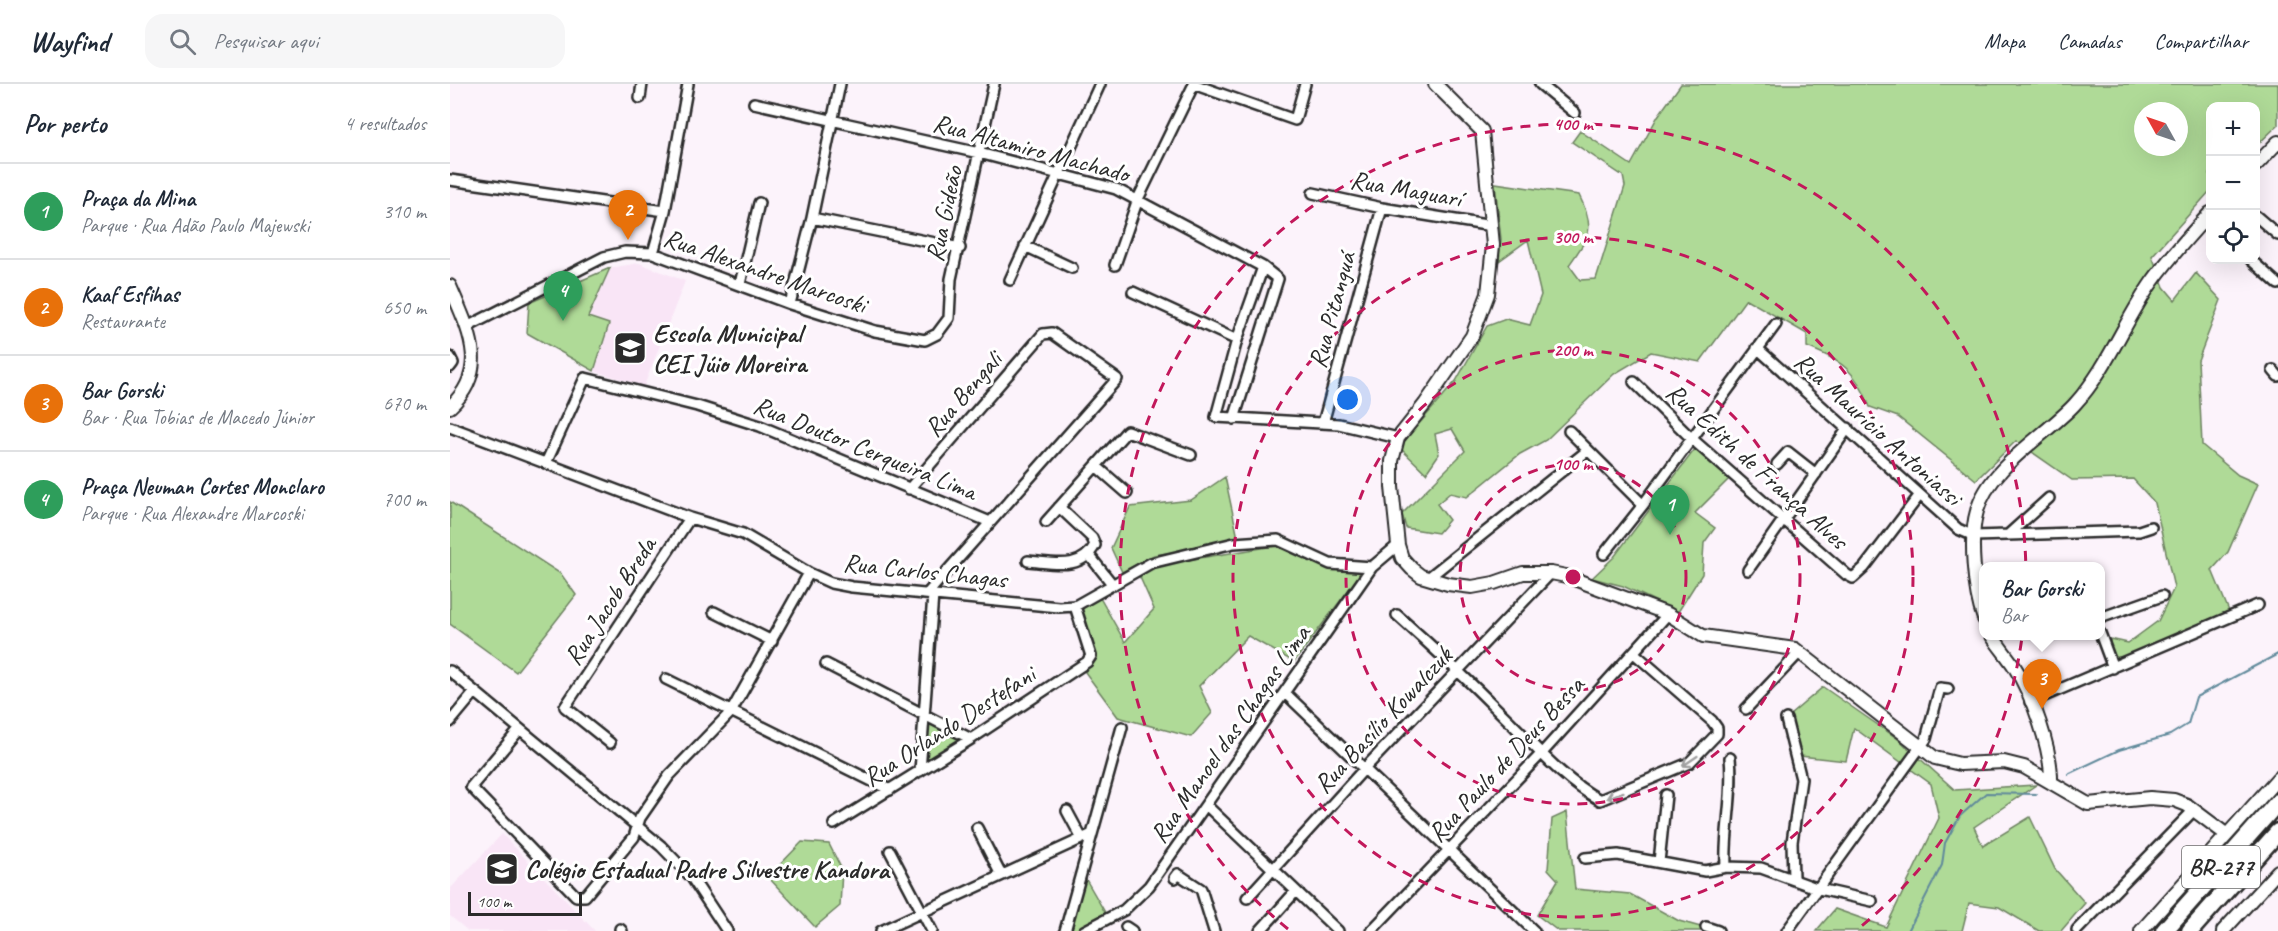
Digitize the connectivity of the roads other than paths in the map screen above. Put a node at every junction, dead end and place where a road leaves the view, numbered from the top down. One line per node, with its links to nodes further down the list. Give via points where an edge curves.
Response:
1 (642, 84): 12 (street)
2 (688, 84): 25 (street)
3 (840, 84): 15 (street)
4 (994, 84): 17 (street, Rua Gideão)
5 (1100, 84): 19 (street)
6 (1194, 84): 7 (street, via 1295,120); 22 (street)
7 (1305, 84)
8 (1435, 84): 29 (street, via 1482,131)
9 (1540, 84): 11 (street)
10 (1558, 84): 11 (street)
11 (1551, 93): 14 (street)
12 (640, 98)
13 (754, 103): 15 (street, Rua Altamiro Machado)
14 (1575, 113)
15 (832, 121): 17 (street, Rua Altamiro Machado); 26 (street)
16 (2278, 142): 18 (street)
17 (979, 153): 19 (street, Rua Altamiro Machado); 32 (street, Rua Gideão)
18 (2260, 161)
19 (1059, 172): 22 (street, Rua Altamiro Machado); 31 (street)
20 (450, 180): 25 (street)
21 (1313, 193): 24 (street, Rua Maguarí)
22 (1138, 199): 35 (street); 36 (street, Rua Altamiro Machado)
23 (759, 203): 39 (street)
24 (1382, 208): 29 (street, Rua Maguarí); 54 (street, Rua Pitanguá)
25 (665, 211): 33 (street)
26 (812, 218): 32 (street); 43 (street)
27 (2260, 219): 30 (street)
28 (2206, 221): 78 (street, via 2152,281 2095,380 1985,492 1977,511)
29 (1492, 225): 58 (street, via 1488,294 1472,336)
30 (2278, 235)
31 (1025, 246): 37 (street); 38 (street)
32 (960, 248): 44 (street, Rua Gideão, via 951,279)
33 (653, 254): 39 (street, Rua Alexandre Marcoski); 46 (street, Rua Alexandre Marcoski, via 625,252 604,257)
34 (2256, 264): 40 (street)
35 (1115, 265)
36 (1263, 267): 47 (street); 53 (street, Rua Altamiro Machado, via 1278,279)
37 (1072, 268)
38 (1010, 280)
39 (740, 284): 43 (street, Rua Alexandre Marcoski)
40 (2278, 284)
41 (450, 286): 46 (street)
42 (1133, 292): 47 (street)
43 (790, 303): 44 (street, Rua Alexandre Marcoski, via 875,331 925,340 937,334)
44 (949, 318)
45 (1776, 324): 48 (street)
46 (467, 327): 52 (street, via 475,360 466,387)
47 (1238, 340): 53 (street, via 1216,417)
48 (1757, 348): 56 (street, Rua Maurício Antoniassi); 59 (street)
49 (450, 357): 50 (street)
50 (450, 367)
51 (1634, 382): 59 (street, Rua Edith de França Alves)
52 (450, 407)
53 (1234, 419): 54 (street)
54 (1323, 423): 58 (street)
55 (450, 427): 62 (street, Rua Carlos Chagas)
56 (1848, 428): 65 (street); 68 (street, Rua Maurício Antoniassi)
57 (1569, 431): 60 (street)
58 (1398, 438): 79 (street, via 1392,470)
59 (1691, 438): 70 (street); 73 (street, Rua Edith de França Alves)
60 (1587, 452): 70 (street); 87 (street)
61 (1191, 455): 64 (street, via 1127,431)
62 (546, 463): 66 (street, Rua Doutor Cerqueira Lima, via 585,378 760,426); 72 (street, Rua Carlos Chagas)
63 (1777, 464): 65 (street, via 1788,452)
64 (1096, 466): 67 (street); 71 (street)
65 (1816, 474): 73 (street)
66 (909, 489): 74 (street, Rua Doutor Cerqueira Lima); 74 (street, Rua Bengali, via 1042,334 1052,333 1117,379)
67 (1127, 493)
68 (1919, 496): 73 (street, Rua Edith de França Alves, via 1853,578); 78 (street, Rua Maurício Antoniassi, via 1958,529)
69 (2049, 498): 77 (street)
70 (1643, 505): 80 (street)
71 (1059, 507): 75 (street); 81 (street, via 1092,538 1095,545)
72 (690, 518): 85 (street, Rua Carlos Chagas, via 743,534); 120 (street, Rua Jacob Breda, via 565,707)
73 (1785, 520): 84 (street)
74 (990, 522): 89 (street)
75 (1046, 522)
76 (2151, 527): 77 (street, via 2139,531)
77 (2009, 534): 78 (street)
78 (1974, 536): 91 (street)
79 (1398, 545): 83 (street, Rua Manoel das Chagas Lima); 87 (street, via 1402,558)
80 (1604, 554)
81 (1089, 555): 82 (street, via 1071,565); 88 (street)
82 (1028, 561)
83 (1372, 567): 88 (street, Rua Carlos Chagas, via 1330,564 1278,540 1234,543 1150,563); 110 (street, Rua Manoel das Chagas Lima)
84 (1748, 570)
85 (809, 573): 89 (street, Rua Carlos Chagas, via 852,587); 100 (street)
86 (1551, 573): 87 (street, via 1523,573 1472,587); 95 (street); 106 (street, Rua Basílio Kowalczuk)
87 (1428, 578)
88 (1113, 585): 93 (street, Rua Carlos Chagas)
89 (930, 594): 93 (street, Rua Carlos Chagas); 114 (street)
90 (2162, 596): 97 (street)
91 (1979, 601)
92 (2259, 605): 104 (street)
93 (1074, 606): 119 (street, Rua Orlando Destefani, via 1091,656 1087,662)
94 (714, 612): 100 (street)
95 (1668, 614): 101 (street, Rua Paulo de Deus Bessa); 102 (street, via 1703,636 1767,644)
96 (1397, 615): 106 (street)
97 (2105, 616)
98 (1995, 640): 111 (street, via 2020,677)
99 (2103, 640): 104 (street)
100 (772, 641): 113 (street)
101 (1634, 652): 122 (street, Rua Paulo de Deus Bessa); 122 (street, one-way to 122, via 1712,722 1717,734 1689,763 1600,800)
102 (1799, 653): 112 (street); 121 (street)
103 (826, 664): 114 (street)
104 (2113, 668): 111 (street)
105 (450, 670): 109 (street)
106 (1459, 670): 122 (street); 124 (street, Rua Basílio Kowalczuk)
107 (666, 679): 113 (street)
108 (1948, 689): 121 (street, via 1940,688 1926,739)
109 (475, 692): 116 (street); 118 (street)
110 (1285, 693): 124 (street); 131 (street, Rua Manoel das Chagas Lima)
111 (2030, 702): 127 (street, via 2051,766)
112 (1746, 709)
113 (731, 712): 128 (street); 135 (street, via 669,776)
114 (924, 714): 119 (street); 125 (street)
115 (1786, 719): 150 (street, via 1802,779 1792,842)
116 (450, 722)
117 (1122, 727): 138 (street)
118 (520, 729): 135 (street); 135 (street, via 471,787 576,896 585,896 634,837)
119 (970, 739): 125 (street, Rua Orlando Destefani)
120 (610, 743)
121 (1919, 748): 127 (street, via 1946,763 2004,762 2024,767); 151 (street)
122 (1542, 753): 141 (street, Rua Paulo de Deus Bessa)
123 (1730, 758): 145 (street)
124 (1365, 768): 141 (street); 146 (street, Rua Basílio Kowalczuk)
125 (920, 771): 128 (street, Rua Orlando Destefani)
126 (2278, 778): 139 (street)
127 (2051, 782): 132 (street, via 2088,804 2150,798 2174,800)
128 (890, 790): 134 (street, Rua Orlando Destefani)
129 (1666, 795): 144 (street)
130 (2278, 802): 171 (highway, BR-277)
131 (1206, 806): 146 (street); 162 (street, Rua Manoel das Chagas Lima, via 1134,903)
132 (2194, 810): 139 (street); 157 (street)
133 (1067, 811): 140 (street)
134 (834, 824)
135 (637, 827): 158 (street, via 692,878)
136 (977, 828): 148 (street)
137 (2278, 832): 172 (highway, BR-277)
138 (1092, 834): 140 (street); 161 (street)
139 (2227, 835): 170 (street)
140 (1081, 837): 148 (street)
141 (1450, 848): 166 (street, Rua Paulo de Deus Bessa); 167 (street)
142 (890, 851): 155 (street)
143 (1585, 858): 144 (street, via 1618,855)
144 (1659, 862): 145 (street, via 1705,871)
145 (1726, 867): 150 (street, via 1761,868)
146 (1273, 869): 152 (street); 153 (street, Rua Basílio Kowalczuk)
147 (2278, 871): 173 (street)
148 (1001, 875): 155 (street)
149 (1175, 878): 163 (street, via 1178,874 1201,889)
150 (1793, 878): 151 (street)
151 (1819, 889): 154 (street); 169 (street)
152 (1296, 891): 164 (street); 165 (street)
153 (1247, 898)
154 (1872, 901)
155 (922, 912): 159 (street); 160 (street)
156 (1706, 927): 168 (street)
157 (2077, 930)
158 (727, 931)
159 (881, 931)
160 (932, 931)
161 (1065, 931)
162 (1084, 931)
163 (1214, 931)
164 (1260, 931)
165 (1338, 931)
166 (1371, 931)
167 (1534, 931)
168 (1718, 931)
169 (1787, 931)
170 (2141, 931)
171 (2164, 931)
172 (2190, 931)
173 (2223, 931)

